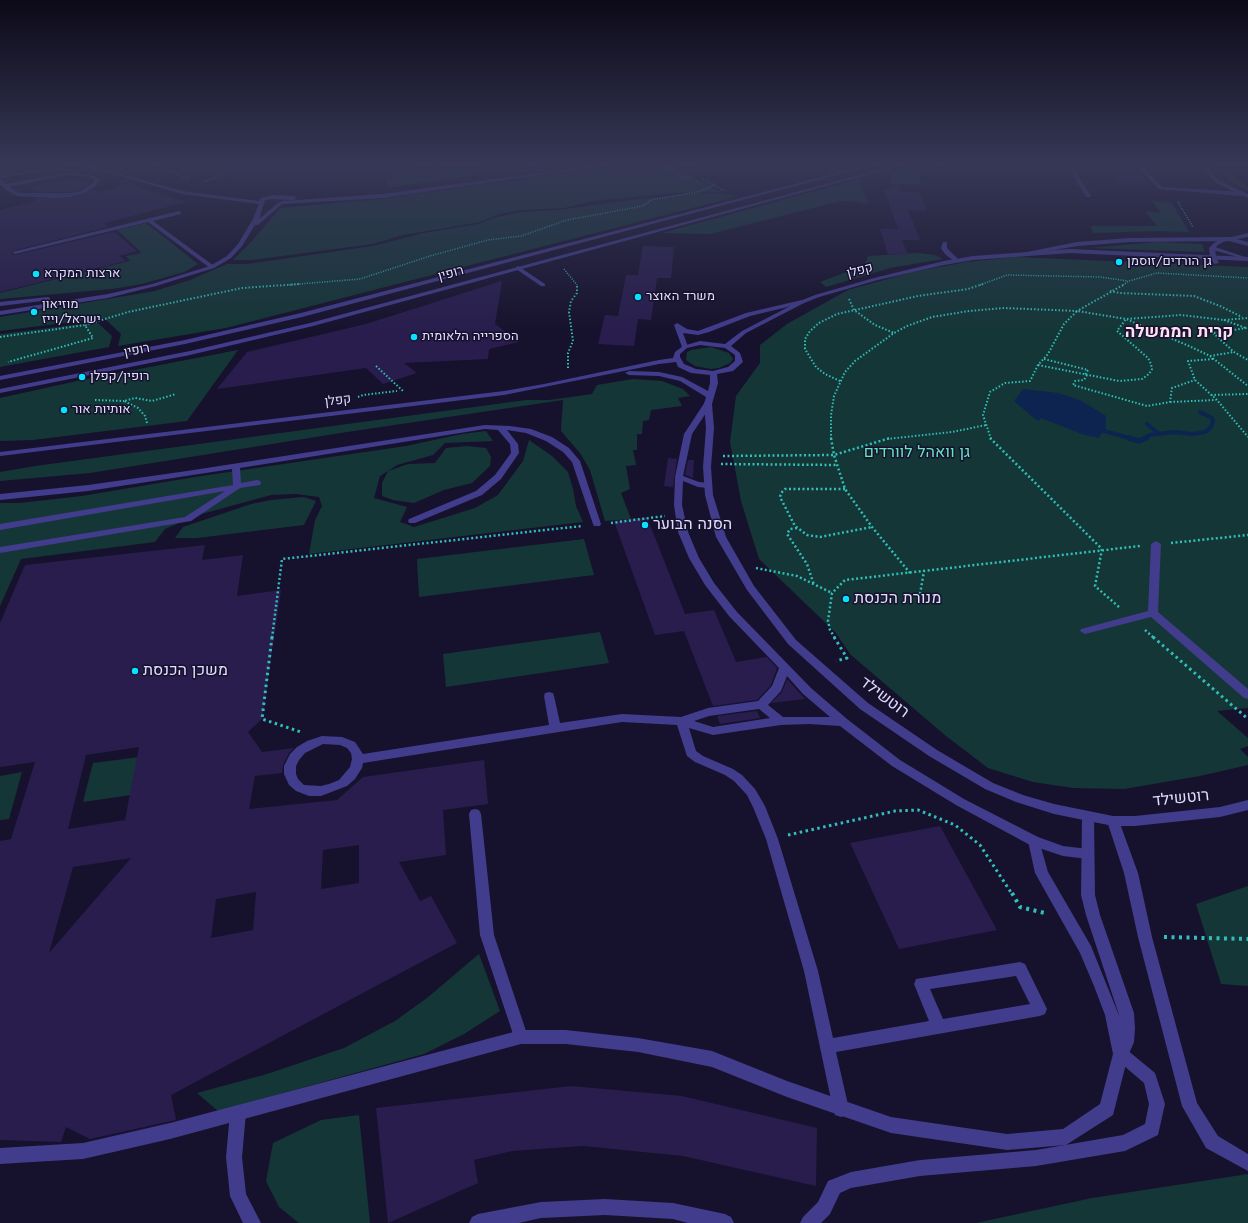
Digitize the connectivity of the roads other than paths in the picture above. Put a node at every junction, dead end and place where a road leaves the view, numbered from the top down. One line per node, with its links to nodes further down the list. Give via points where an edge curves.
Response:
1 (145, 221): 13 (street)
2 (150, 221): 19 (street)
3 (254, 221): 7 (street)
4 (259, 221): 7 (street)
5 (659, 221): 31 (street, רופין, via 309,313 185,342)
6 (692, 221): 20 (street, רופין)
7 (249, 232): 19 (street, via 229,257)
8 (1248, 235): 9 (street)
9 (1229, 239): 11 (street); 12 (street); 14 (street, via 1112,241)
10 (945, 243): 16 (street, via 947,253)
11 (1248, 244)
12 (1212, 248): 15 (street); 17 (street)
13 (15, 252)
14 (1010, 255): 15 (street, via 1070,251); 16 (street, קפלן); 18 (street)
15 (1212, 257): 17 (street); 18 (street)
16 (957, 261): 23 (street, קפלן, via 843,288)
17 (1247, 261): 18 (street)
18 (1216, 263)
19 (212, 267): 22 (street)
20 (518, 268): 21 (street); 32 (street, רופין, via 237,343)
21 (543, 285)
22 (138, 289): 24 (street); 25 (street)
23 (802, 302): 26 (street, קפלן, via 744,332); 27 (street, via 748,314 698,333 685,331 677,325)
24 (1, 304)
25 (0, 313)
26 (726, 346): 27 (street, via 705,343); 30 (street, via 738,354 739,362 730,369)
27 (685, 347): 28 (street, via 677,353)
28 (677, 360): 29 (street, קפלן); 30 (street, via 681,365 694,371)
29 (611, 372): 33 (street, via 673,376 690,382); 35 (street, קפלן, via 504,392)
30 (713, 373): 33 (street, רוטשילד, via 714,383)
31 (0, 378)
32 (0, 391)
33 (709, 400): 37 (street, via 688,434); 39 (street, רוטשילד)
34 (501, 428): 36 (street, via 485,427); 42 (street, via 514,444 515,453 498,477 479,493); 43 (street, via 528,431 550,439 566,450 576,462)
35 (0, 454)
36 (236, 466): 40 (street); 41 (street, via 88,488)
37 (679, 477): 39 (street); 49 (street, via 678,505 683,532 694,558 710,585 733,614)
38 (258, 483): 40 (street)
39 (708, 485): 60 (street, רוטשילד, via 721,537 738,569 772,619 818,667 864,706 933,753 982,782 1020,799)
40 (237, 487): 44 (street); 46 (street, via 188,519)
41 (0, 497)
42 (412, 521)
43 (597, 524)
44 (0, 527)
45 (1156, 544): 47 (street)
46 (0, 550)
47 (1153, 613): 48 (street); 50 (street)
48 (1085, 631)
49 (784, 669): 52 (street, via 777,688); 55 (street)
50 (1248, 695)
51 (549, 696): 56 (street)
52 (761, 705): 53 (street, via 708,712); 54 (street)
53 (681, 721): 54 (street, via 713,731); 56 (street, via 622,718); 66 (street, via 691,753 699,760 738,778 759,806 772,839 811,971)
54 (781, 721): 55 (street)
55 (843, 722): 62 (street, via 896,763 923,780)
56 (555, 728): 57 (street)
57 (358, 759): 57 (street, via 356,768 343,783 321,791 300,788 293,782 290,774 294,757 301,750 322,740 342,741 351,745)
58 (1248, 805): 61 (street, רוטשילד, via 1220,812)
59 (474, 814): 65 (street, via 488,935)
60 (1088, 817): 61 (street, רוטשילד); 63 (street)
61 (1113, 821): 71 (street, via 1131,873 1190,1106 1212,1142)
62 (1034, 841): 63 (street, via 1063,851); 67 (street, via 1042,873 1086,950 1101,986 1112,1015)
63 (1088, 854): 67 (street, via 1088,895 1126,1013 1127,1042)
64 (939, 1026): 64 (street, via 1009,1014 1040,1008 1020,969 921,984); 66 (street)
65 (521, 1037): 68 (street, via 566,1036 638,1045 712,1059); 69 (street)
66 (827, 1046): 68 (street)
67 (1121, 1054): 68 (street, via 1106,1109 1066,1136 1007,1142 891,1125); 75 (street, via 1150,1078 1158,1104 1152,1129 1125,1143 1103,1147 1036,1158 920,1168 851,1180 834,1187 824,1208)
68 (841, 1109)
69 (238, 1113): 70 (street, via 83,1151); 72 (street, via 234,1157 238,1196)
70 (0, 1156)
71 (1248, 1163)
72 (252, 1223)
73 (478, 1223): 74 (street, via 541,1210 604,1208 673,1211)
74 (725, 1223)
75 (809, 1223)

